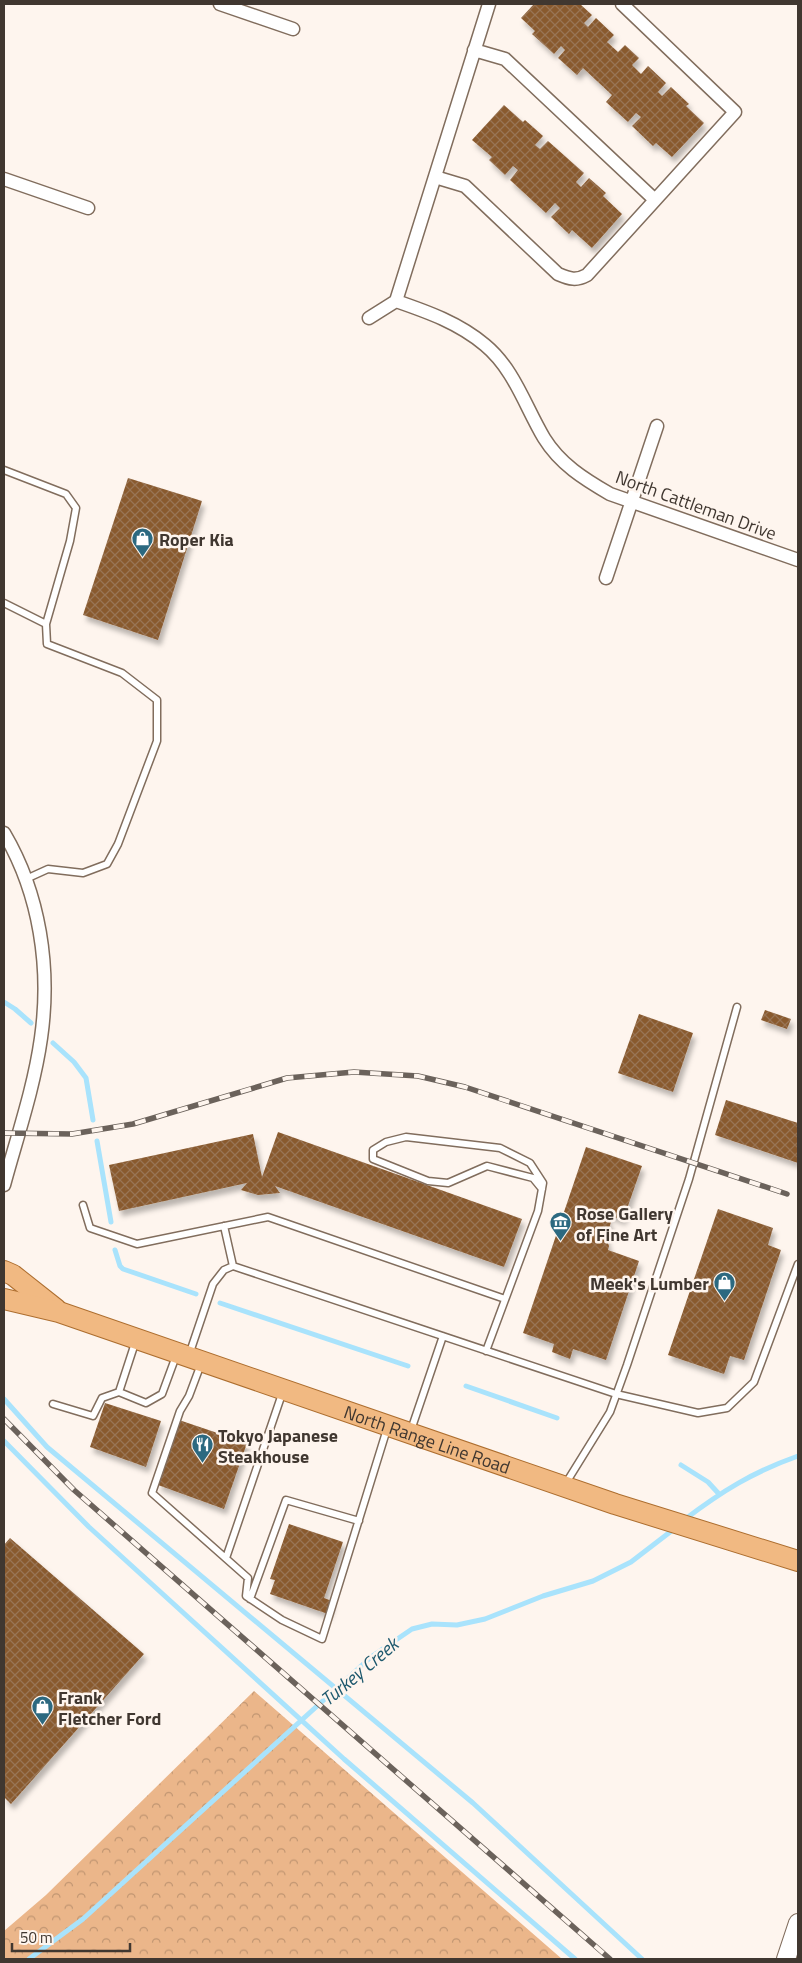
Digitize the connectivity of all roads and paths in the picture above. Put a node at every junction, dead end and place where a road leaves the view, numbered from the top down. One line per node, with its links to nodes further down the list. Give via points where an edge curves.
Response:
1 (220, 4): 4 (street)
2 (488, 4): 5 (street)
3 (622, 4): 8 (street, via 735,112)
4 (293, 29)
5 (474, 50): 6 (street); 8 (street, via 505,60)
6 (435, 177): 8 (street, via 465,186 558,274 571,279 587,276); 10 (street)
7 (4, 179): 9 (street)
8 (655, 200)
9 (88, 208)
10 (396, 301): 11 (street); 14 (street, North Cattleman Drive, via 464,329 486,346 519,388 544,438 562,461 583,479)
11 (369, 318)
12 (657, 426): 14 (street)
13 (4, 470): 18 (lane, via 66,494 76,508)
14 (631, 502): 15 (street, North Cattleman Drive); 16 (street)
15 (798, 560)
16 (606, 578)
17 (4, 603): 18 (lane)
18 (46, 624): 20 (lane, via 47,644 122,673 157,700 157,741 118,844 107,864 83,873 48,869)
19 (4, 833): 20 (street)
20 (26, 879): 22 (street, via 42,944 45,1006 34,1074)
21 (737, 1006): 38 (lane, via 689,1179)
22 (4, 1181)
23 (542, 1189): 23 (lane, via 543,1183 530,1163 500,1148 406,1137 386,1142 373,1150 374,1159 428,1181 448,1183 488,1166 533,1178); 30 (lane, via 538,1211)
24 (83, 1205): 25 (lane, via 90,1228 137,1244)
25 (224, 1226): 27 (lane); 30 (lane, via 268,1217)
26 (798, 1264): 38 (lane, via 754,1382 727,1408 698,1413)
27 (233, 1266): 32 (lane); 35 (lane, via 224,1270 213,1284)
28 (4, 1271): 31 (main road, North Range Line Road, via 13,1274)
29 (4, 1299): 31 (main road, North Range Line Road)
30 (505, 1299): 34 (lane)
31 (59, 1312): 33 (main road, North Range Line Road)
32 (442, 1336): 34 (lane); 41 (lane)
33 (136, 1339): 35 (main road, North Range Line Road); 37 (lane)
34 (486, 1351): 38 (lane)
35 (189, 1357): 36 (main road, North Range Line Road); 37 (lane, via 162,1394 146,1403); 44 (lane, via 189,1396 180,1411 152,1493)
36 (283, 1390): 40 (main road, North Range Line Road); 44 (lane)
37 (119, 1392): 39 (lane, via 102,1398 93,1416)
38 (616, 1394): 42 (lane, via 610,1412)
39 (54, 1404)
40 (388, 1426): 41 (main road, North Range Line Road); 43 (lane)
41 (410, 1433): 42 (main road, North Range Line Road)
42 (564, 1486): 45 (main road, North Range Line Road)
43 (359, 1521): 46 (lane, via 286,1500); 46 (lane, via 322,1638 282,1620)
44 (226, 1558): 46 (lane, via 248,1578 246,1596)
45 (798, 1561)
46 (250, 1599)
47 (798, 1923): 48 (main road)
48 (786, 1959)

